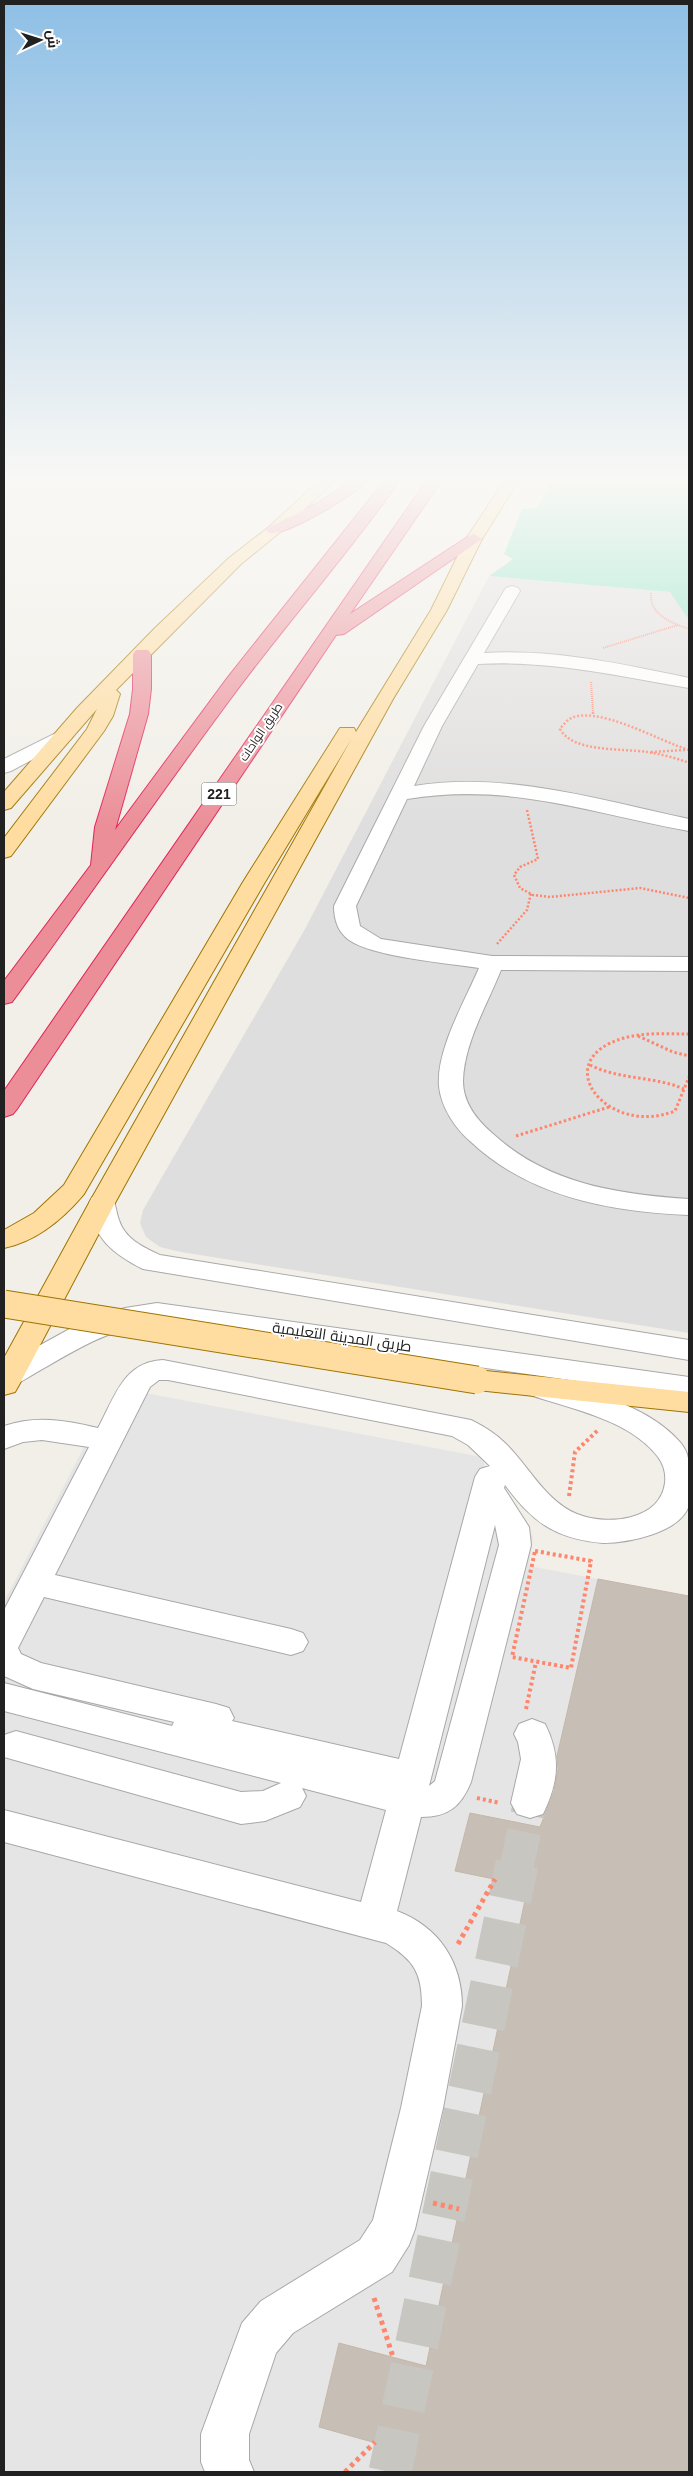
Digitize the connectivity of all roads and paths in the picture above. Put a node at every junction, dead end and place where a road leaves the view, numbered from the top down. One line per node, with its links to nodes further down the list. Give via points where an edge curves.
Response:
1 (199, 596): 13 (main road)
2 (303, 596): 31 (highway, via 143,802)
3 (355, 596): 12 (highway, طريق الواحات / 221)
4 (389, 596): 12 (highway)
5 (445, 596): 19 (main road)
6 (509, 596): 14 (street)
7 (651, 596): 10 (path, via 657,612)
8 (689, 596): 9 (path)
9 (688, 605)
10 (678, 625): 11 (path); 15 (path)
11 (689, 628)
12 (324, 639): 44 (highway, طريق الواحات / 221)
13 (142, 654): 17 (main road); 31 (highway, via 142,694 137,724 105,822)
14 (472, 659): 15 (street, via 530,656); 26 (street, via 433,726)
15 (566, 659): 16 (street)
16 (591, 664): 18 (street); 20 (path)
17 (113, 682): 21 (main road); 30 (main road, via 104,716)
18 (689, 683)
19 (384, 699): 46 (main road); 48 (main road, via 367,710 346,733 254,882 75,1188 58,1210)
20 (593, 716): 22 (path, via 616,721 667,744); 23 (path, via 566,721 560,733 571,741 589,746)
21 (64, 735): 25 (street); 28 (main road)
22 (689, 749): 23 (path)
23 (647, 752): 24 (path)
24 (689, 763)
25 (4, 767)
26 (401, 794): 27 (street, via 452,787); 34 (street, via 345,906 344,918 349,929 376,945)
27 (540, 794): 29 (street); 32 (path, via 527,810 538,859 520,867 514,875 518,885)
28 (4, 804)
29 (689, 825)
30 (9, 845)
31 (101, 866): 36 (highway)
32 (531, 893): 33 (path, via 543,897 572,898 638,888); 34 (path, via 527,910)
33 (689, 898)
34 (487, 963): 35 (street); 45 (street, via 453,1062 451,1082 456,1104)
35 (689, 964)
36 (4, 997)
37 (689, 1034): 38 (path)
38 (637, 1035): 39 (path); 40 (path, via 610,1043)
39 (689, 1056)
40 (590, 1065): 42 (path, via 610,1075 661,1080); 43 (path, via 587,1073 590,1090)
41 (689, 1077): 42 (path)
42 (684, 1090): 43 (path, via 675,1111 660,1117 645,1117)
43 (609, 1107): 45 (path)
44 (4, 1109)
45 (486, 1145): 47 (street, via 525,1171 576,1191 657,1206)
46 (102, 1203): 50 (street, via 104,1221 113,1238 130,1252 153,1263); 53 (main road)
47 (689, 1207)
48 (4, 1240)
49 (4, 1304): 54 (main road, bridge, via 477,1380)
50 (571, 1332): 51 (street); 52 (street)
51 (689, 1350)
52 (562, 1368): 53 (street, طريق المدينة التعليمية, via 157,1312 125,1317 96,1327 28,1363); 55 (street, طريق المدينة التعليمية)
53 (5, 1380)
54 (539, 1387): 56 (main road); 57 (street)
55 (689, 1387)
56 (689, 1402)
57 (617, 1414): 61 (path, via 575,1452); 61 (street, via 654,1436 676,1458 682,1485 678,1498 658,1519 624,1531 586,1529)
58 (4, 1438): 59 (street, via 18,1432 44,1430)
59 (107, 1441): 60 (street, via 140,1378 160,1370 448,1424 476,1435); 63 (street)
60 (497, 1452): 61 (street, via 538,1505); 72 (street, via 488,1488 512,1527 514,1554 450,1789 438,1800 428,1802)
61 (566, 1523): 62 (path)
62 (560, 1556): 62 (path, via 592,1561 571,1668 512,1657 535,1552)
63 (36, 1583): 64 (street); 65 (street)
64 (4, 1642)
65 (291, 1642)
66 (4, 1654): 69 (street, via 8,1663 33,1675)
67 (4, 1682): 72 (street)
68 (4, 1697): 72 (street)
69 (268, 1731)
70 (532, 1734): 74 (street, via 540,1759)
71 (16, 1746): 73 (street, via 241,1808 257,1809)
72 (410, 1788): 77 (street)
73 (286, 1796)
74 (530, 1803)
75 (4, 1826): 77 (street)
76 (495, 1879): 78 (path)
77 (375, 1922): 78 (street, via 410,1936 433,1960)
78 (440, 1974): 79 (street, via 442,2006 393,2228 376,2256)
79 (363, 2266): 80 (path); 82 (street, via 277,2317 258,2338 226,2434 225,2462)
80 (393, 2357)
81 (375, 2442): 83 (path)
82 (230, 2472)
83 (345, 2472)

